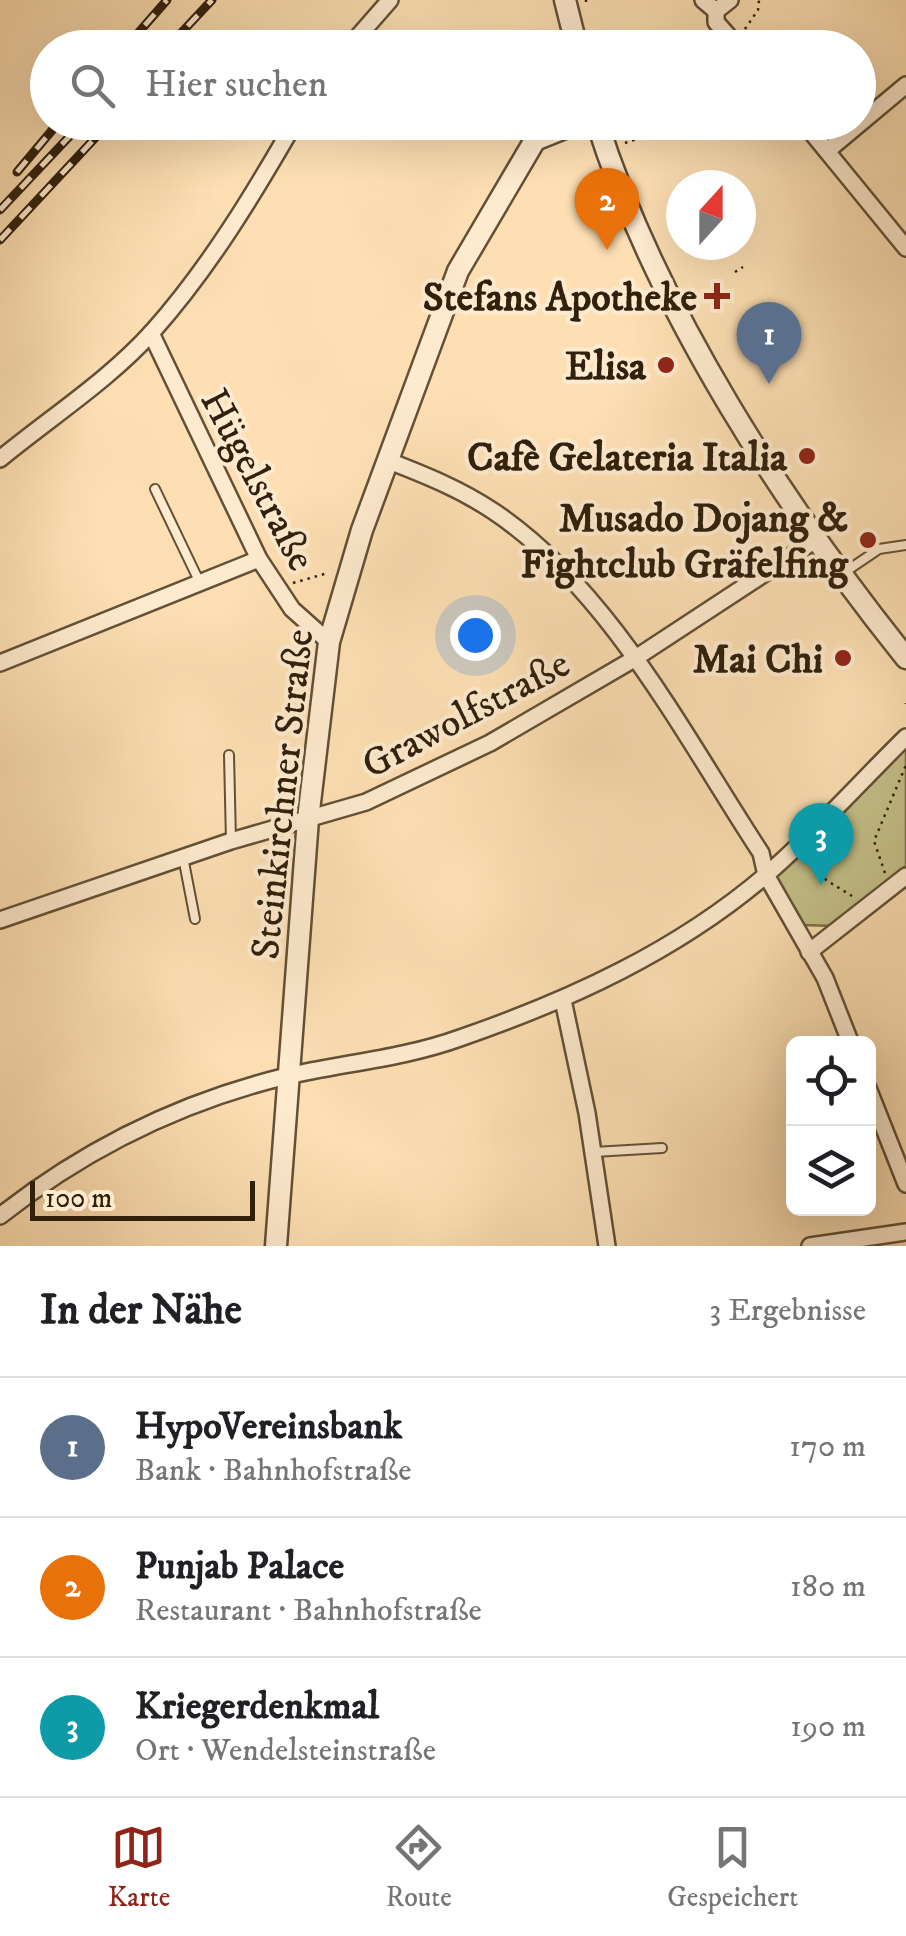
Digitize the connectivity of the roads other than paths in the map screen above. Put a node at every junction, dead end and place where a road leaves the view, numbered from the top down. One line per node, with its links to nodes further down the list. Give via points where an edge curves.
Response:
1 (390, 0): 5 (street)
2 (564, 0): 6 (street)
3 (730, 0): 4 (street)
4 (710, 5): 7 (street)
5 (364, 30)
6 (572, 30)
7 (723, 30)
8 (906, 84): 9 (street)
9 (876, 109)
10 (284, 140): 17 (street, via 235,222)
11 (535, 140): 19 (street, Steinkirchner Straße, via 458,271)
12 (603, 140): 21 (street, via 627,209 679,313)
13 (818, 140): 15 (street)
14 (840, 140): 15 (street)
15 (827, 151): 16 (street)
16 (906, 248)
17 (151, 333): 18 (street); 23 (street, Hügelstraße)
18 (0, 459)
19 (389, 461): 26 (street, Steinkirchner Straße); 28 (street, via 454,488 534,543)
20 (155, 489): 25 (lane)
21 (817, 538): 24 (street); 28 (street, Grawolfstraße)
22 (906, 545): 24 (lane, via 879,549)
23 (259, 559): 25 (street); 26 (street, Hügelstraße, via 292,609)
24 (841, 574): 27 (street)
25 (200, 582): 29 (street)
26 (328, 642): 32 (street, Steinkirchner Straße)
27 (906, 658)
28 (634, 659): 32 (street, Grawolfstraße, via 490,744 366,802); 35 (street, via 761,854)
29 (0, 663)
30 (906, 736): 35 (street)
31 (229, 755): 33 (lane)
32 (308, 818): 33 (street, Grawolfstraße); 42 (street, Steinkirchner Straße)
33 (231, 841): 34 (street, Grawolfstraße)
34 (183, 857): 37 (street, Grawolfstraße); 38 (lane)
35 (766, 875): 39 (street); 40 (street, via 669,946)
36 (906, 876): 39 (street)
37 (0, 920)
38 (194, 920)
39 (809, 952): 41 (street)
40 (563, 1000): 42 (street, via 457,1040 360,1066); 45 (street)
41 (847, 1036)
42 (286, 1076): 47 (street, via 199,1100 146,1124 48,1179); 49 (street, Steinkirchner Straße)
43 (876, 1128): 46 (street)
44 (662, 1148): 45 (lane)
45 (594, 1152): 50 (street)
46 (906, 1184)
47 (0, 1215)
48 (906, 1232): 51 (street)
49 (276, 1246)
50 (607, 1246)
51 (810, 1246)

